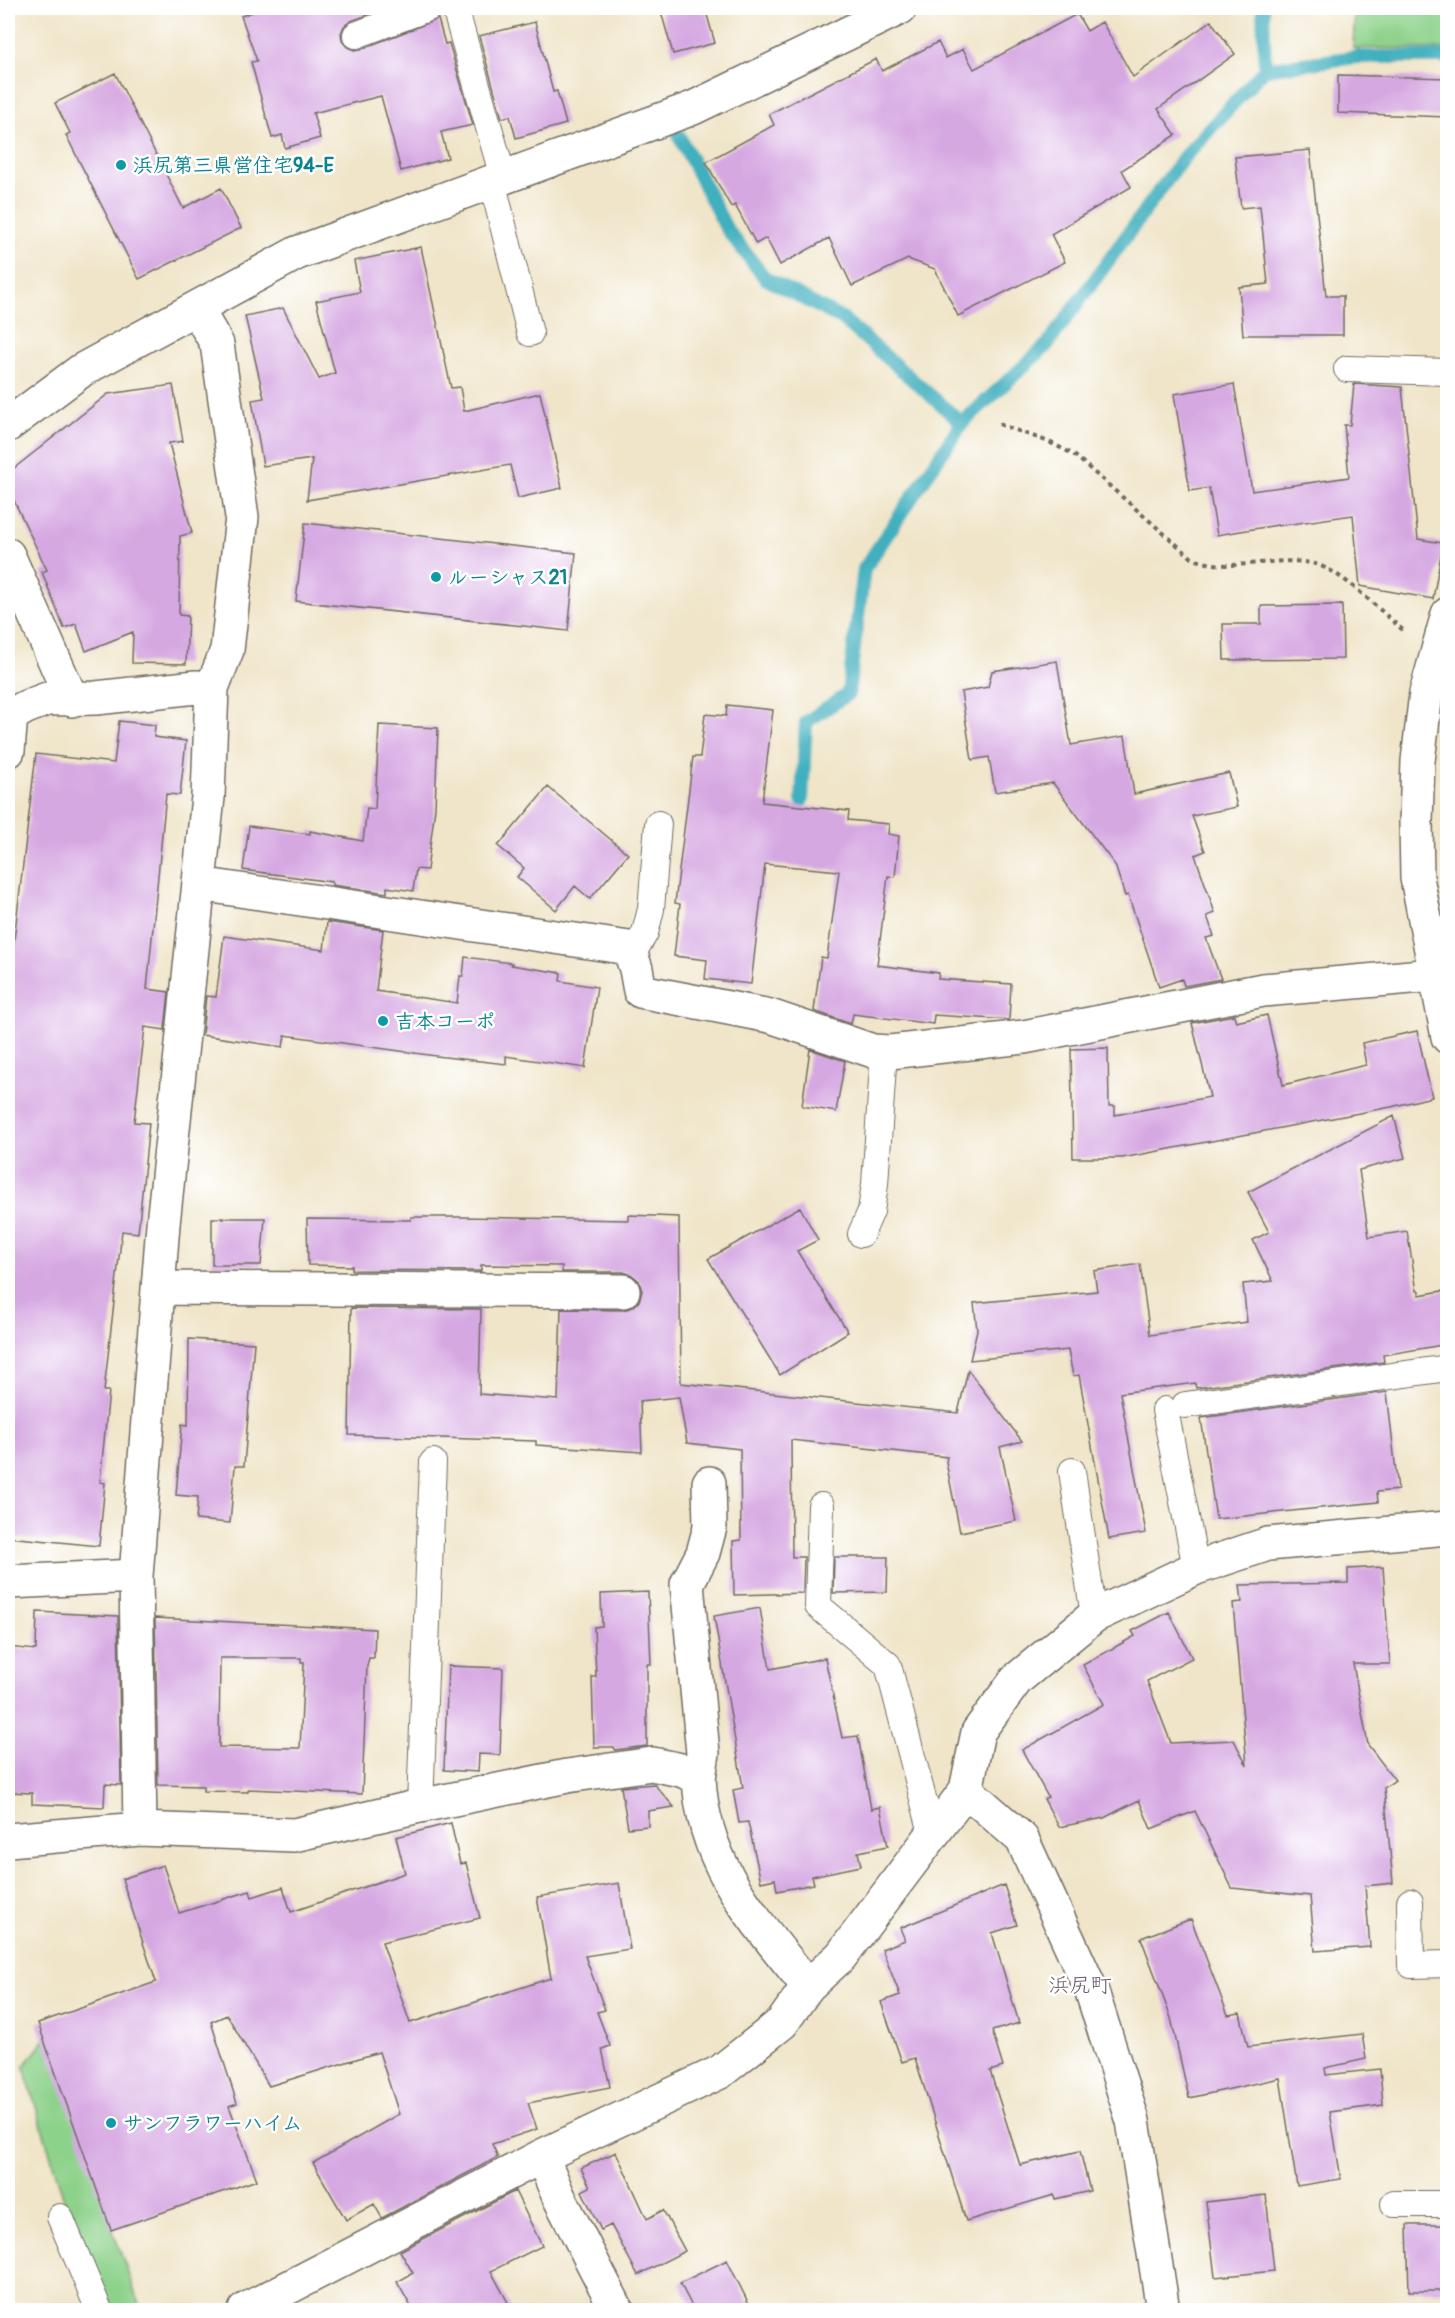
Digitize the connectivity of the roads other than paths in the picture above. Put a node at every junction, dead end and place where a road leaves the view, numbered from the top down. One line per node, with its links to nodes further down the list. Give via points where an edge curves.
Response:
1 (428, 8): 4 (lane)
2 (455, 8): 5 (lane)
3 (900, 8): 5 (street, via 693,108)
4 (356, 35)
5 (498, 179): 6 (street, via 297,253); 7 (lane)
6 (196, 308): 10 (street, via 82,370); 13 (street, via 218,344 242,517 227,650)
7 (530, 333)
8 (1347, 369): 9 (lane)
9 (1448, 372)
10 (8, 425)
11 (8, 555): 14 (street)
12 (1448, 614): 20 (street, via 1426,693 1418,761 1417,878)
13 (213, 688): 14 (street); 18 (street)
14 (72, 700): 15 (street, via 47,699)
15 (9, 716): 16 (street)
16 (8, 751)
17 (658, 824): 19 (lane, via 651,909 645,933)
18 (199, 884): 19 (street, via 629,948); 24 (street)
19 (631, 956): 22 (street, via 640,991 770,1016 873,1051)
20 (1434, 975): 21 (street); 22 (street, via 1263,990 1024,1037)
21 (1448, 1037)
22 (884, 1051): 23 (lane, via 875,1184 871,1211)
23 (861, 1234)
24 (159, 1288): 25 (street); 33 (street)
25 (623, 1291)
26 (1448, 1368): 32 (lane, via 1175,1408)
27 (433, 1462): 38 (lane)
28 (1072, 1471): 35 (lane)
29 (709, 1483): 36 (street, via 710,1527 704,1553 687,1584 703,1754)
30 (821, 1506): 40 (lane, via 818,1606 888,1665)
31 (1448, 1528): 32 (street, via 1268,1544)
32 (1196, 1568): 35 (street)
33 (136, 1576): 34 (street); 39 (street)
34 (8, 1582)
35 (1094, 1616): 37 (street, via 1017,1679 978,1732)
36 (699, 1778): 38 (street, via 652,1764 567,1776); 44 (street, via 700,1802 718,1862 749,1913)
37 (966, 1790): 40 (street); 52 (street, via 1022,1839 1092,1992 1133,2121)
38 (420, 1806): 39 (street, via 294,1835)
39 (140, 1828): 41 (street)
40 (932, 1833): 44 (street, via 841,1956)
41 (8, 1840)
42 (1410, 1902): 43 (lane, via 1411,1965)
43 (1448, 1964)
44 (808, 1986): 45 (street, via 782,2023 720,2072)
45 (542, 2156): 50 (street); 51 (street, via 558,2196)
46 (1394, 2204): 47 (lane)
47 (1448, 2204)
48 (60, 2217): 49 (lane)
49 (99, 2310)
50 (245, 2310)
51 (617, 2310)
52 (1163, 2310)

